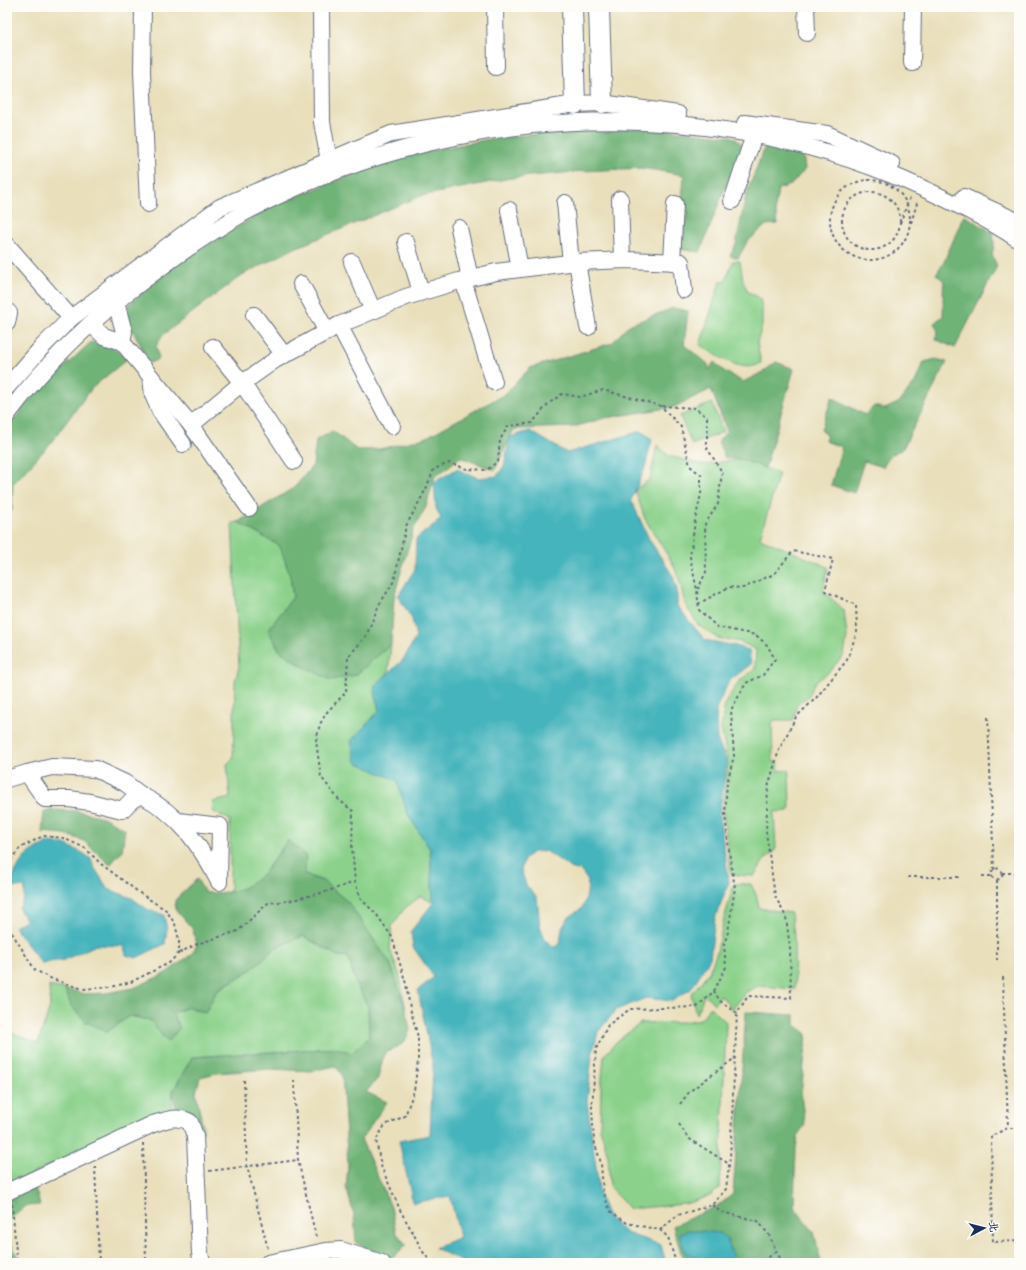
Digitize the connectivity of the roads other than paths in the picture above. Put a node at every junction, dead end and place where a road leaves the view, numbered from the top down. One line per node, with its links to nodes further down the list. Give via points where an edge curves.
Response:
1 (143, 7): 17 (street, via 142,72)
2 (321, 7): 14 (street, via 322,122)
3 (495, 7): 10 (street)
4 (572, 7): 12 (main road)
5 (599, 7): 11 (main road)
6 (806, 7): 8 (street)
7 (913, 7): 9 (street)
8 (807, 33)
9 (912, 63)
10 (496, 67)
11 (602, 103): 12 (street); 21 (street, via 827,134)
12 (575, 104): 14 (street, via 391,134)
13 (754, 135): 16 (street); 23 (street, via 811,148 874,167 941,196); 35 (street, via 661,122 589,121 517,126 445,138 368,160 307,183 242,215 180,252)
14 (329, 161): 39 (street, via 220,207)
15 (620, 199): 26 (street)
16 (732, 200)
17 (148, 204)
18 (565, 204): 29 (street)
19 (675, 204): 28 (street)
20 (509, 210): 30 (street)
21 (1019, 222)
22 (459, 228): 31 (street)
23 (1019, 240)
24 (406, 242): 34 (street)
25 (7, 245): 39 (street)
26 (622, 260): 28 (street); 29 (street)
27 (352, 262): 37 (street)
28 (672, 262): 33 (street, via 681,262)
29 (574, 263): 30 (street); 42 (street)
30 (520, 269): 31 (street)
31 (467, 279): 34 (street); 48 (street)
32 (301, 284): 43 (street)
33 (684, 290)
34 (421, 292): 37 (street)
35 (116, 302): 41 (street); 44 (street, via 124,332)
36 (7, 311): 40 (street)
37 (373, 311): 43 (street)
38 (254, 315): 46 (street)
39 (71, 318): 50 (street)
40 (7, 323)
41 (91, 324): 44 (street, via 104,336); 51 (street, via 68,345)
42 (588, 327)
43 (333, 329): 46 (street); 53 (street)
44 (122, 342): 47 (street)
45 (214, 347): 49 (street)
46 (284, 355): 49 (street)
47 (150, 376): 52 (street); 54 (street, via 153,395 160,411)
48 (494, 382)
49 (242, 383): 52 (street); 55 (street)
50 (7, 387)
51 (7, 415)
52 (191, 425): 56 (street)
53 (392, 426)
54 (183, 444)
55 (294, 461)
56 (249, 508)
57 (27, 773): 58 (street); 59 (street, via 52,767 96,770 125,783); 59 (street, via 45,799 69,799 122,810 132,800)
58 (7, 779)
59 (141, 796): 60 (street, via 156,803)
60 (178, 821)
61 (9, 1191): 63 (street, via 143,1129 171,1118 184,1119 190,1122 195,1136)
62 (268, 1256): 64 (street, via 341,1250)
63 (202, 1263)
64 (382, 1263)

